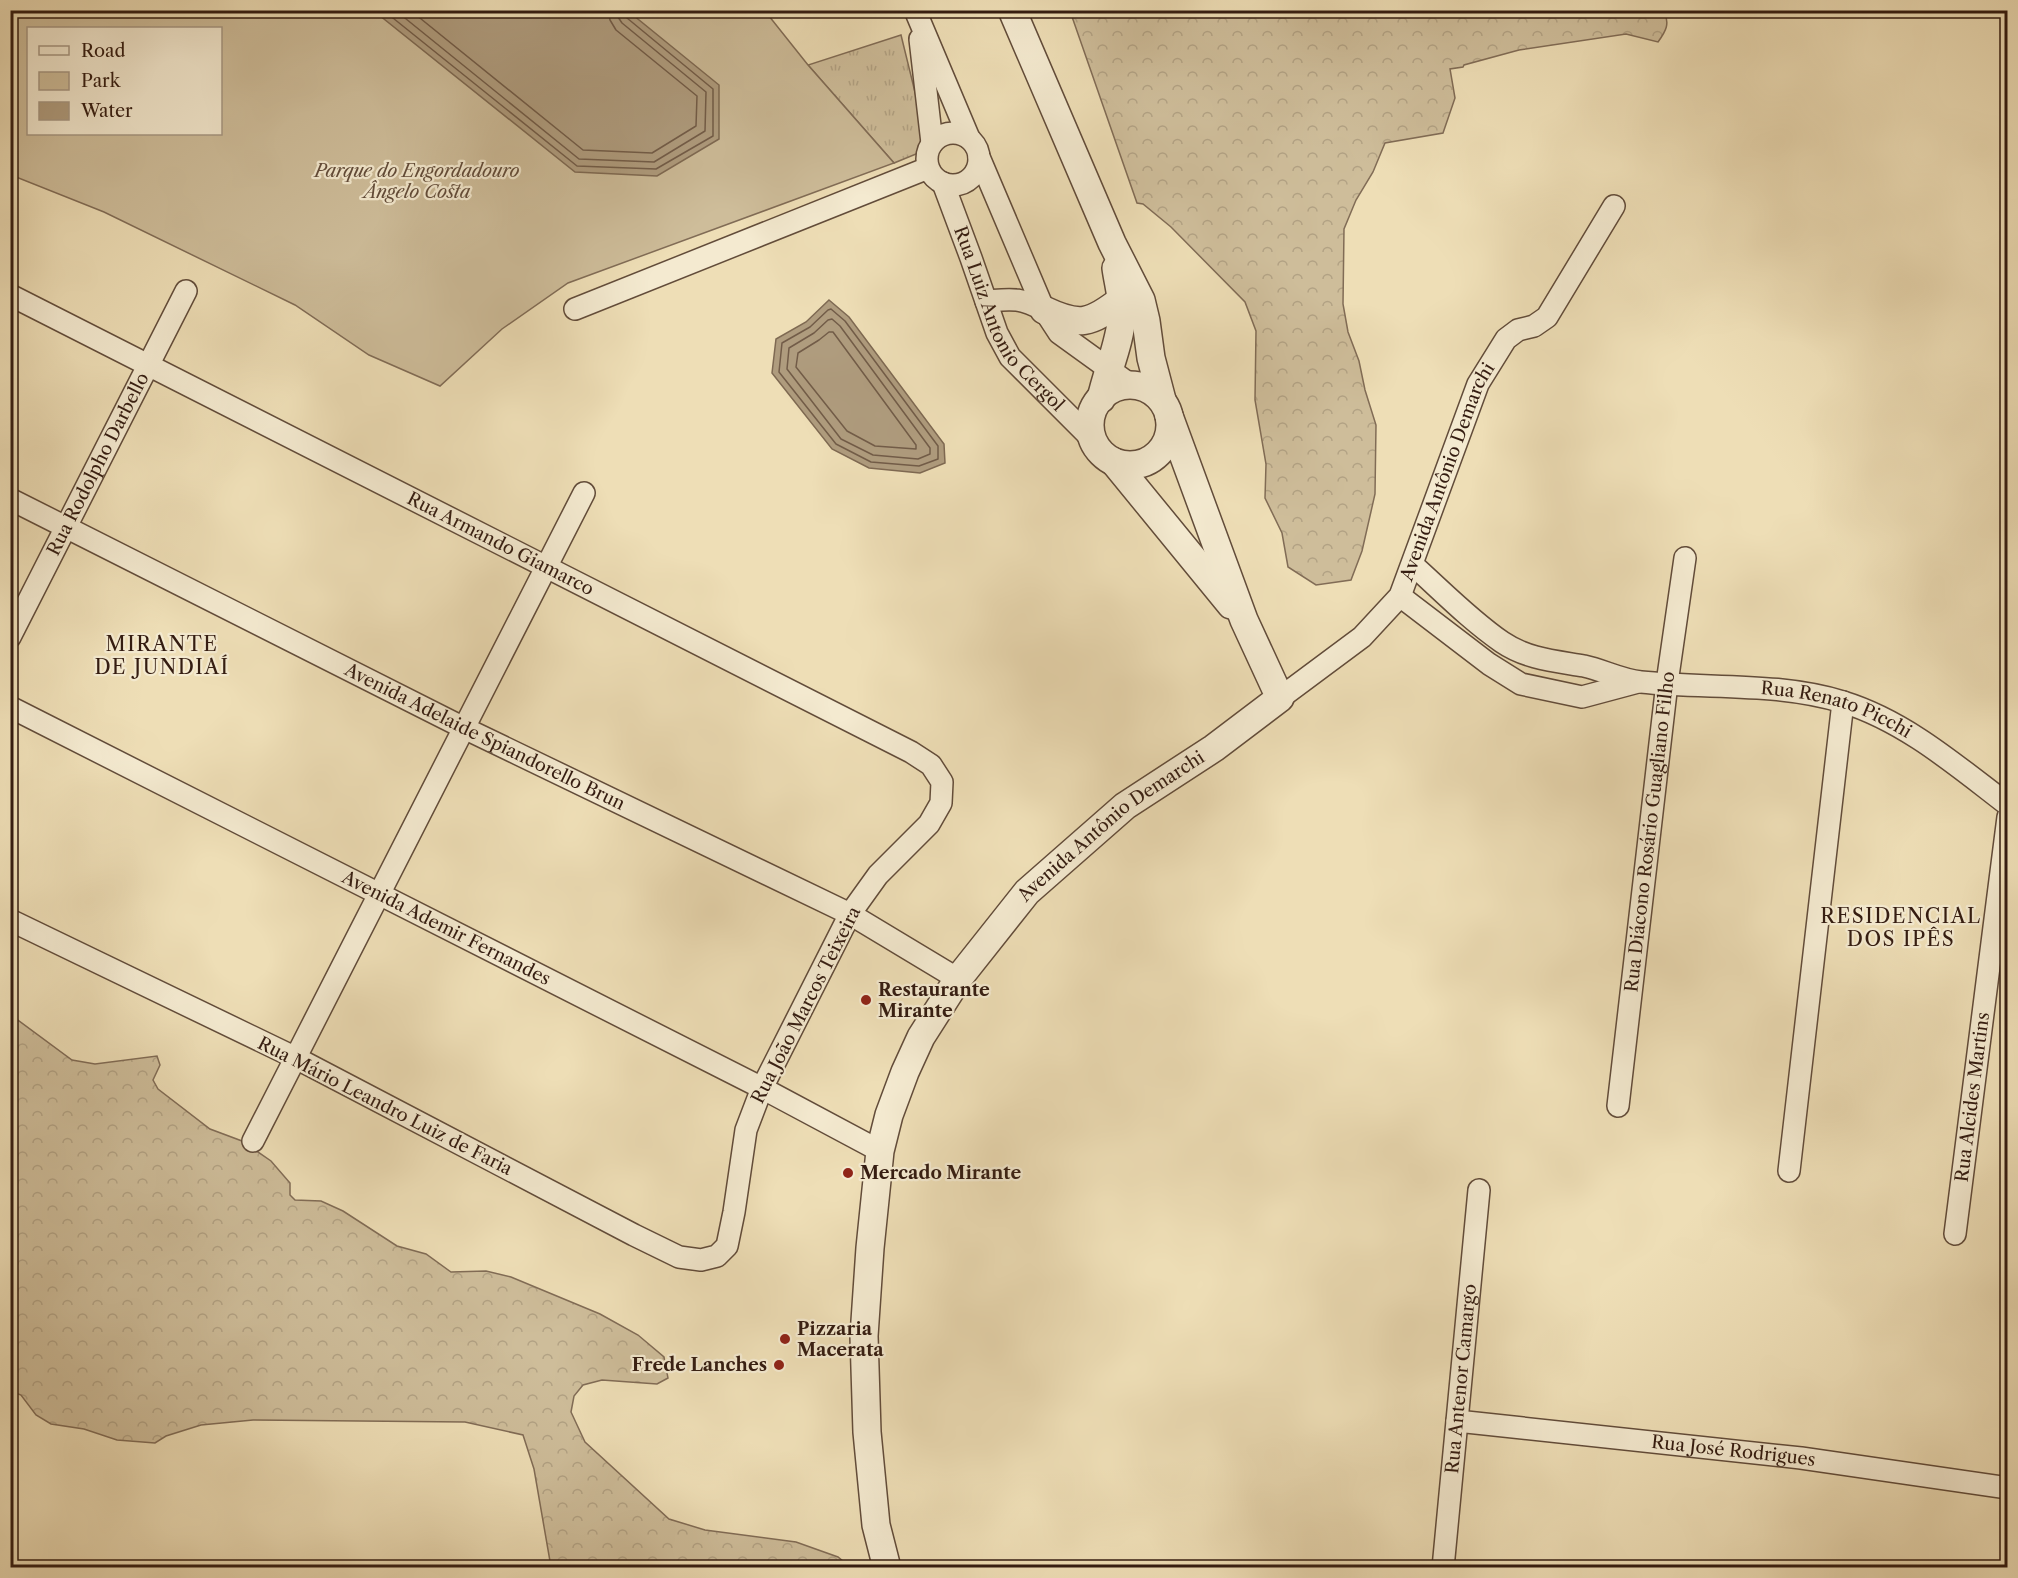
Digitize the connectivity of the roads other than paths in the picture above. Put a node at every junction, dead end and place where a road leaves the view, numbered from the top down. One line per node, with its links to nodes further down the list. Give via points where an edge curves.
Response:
1 (1012, 10): 8 (street)
2 (916, 13): 3 (street, Rua Luiz Antonio Cergol); 4 (street, Rua Luiz Antonio Cergol)
3 (969, 138): 4 (street, via 950,133); 5 (street, Rua Luiz Antonio Cergol)
4 (932, 143): 6 (street, Rua Luiz Antonio Cergol, via 928,151)
5 (979, 157): 6 (street, via 972,177 963,183 953,185); 14 (street, Rua Luiz Antonio Cergol)
6 (935, 175): 12 (street, Rua Luiz Antonio Cergol); 13 (street)
7 (1614, 206): 26 (street, Avenida Antônio Demarchi, via 1547,317 1506,339 1478,384)
8 (1112, 243): 11 (street); 19 (street, via 1142,300 1151,358)
9 (186, 291): 15 (street, Rua Rodolpho Darbello)
10 (10, 295): 15 (street, Rua Armando Giamarco)
11 (1121, 300): 14 (street, via 1100,316 1084,321 1064,320); 16 (street, via 1118,340)
12 (986, 301): 14 (street, via 1025,300); 20 (street, Rua Luiz Antonio Cergol, via 1010,357)
13 (575, 309)
14 (1044, 310): 16 (street, Rua Luiz Antonio Cergol, via 1059,333)
15 (149, 365): 24 (street, Rua Rodolpho Darbello); 27 (street, Rua Armando Giamarco)
16 (1108, 369): 17 (street, Rua Luiz Antonio Cergol); 18 (street)
17 (1131, 385): 18 (street, via 1114,388); 19 (street, via 1148,389)
18 (1101, 399): 20 (street, via 1090,427)
19 (1166, 408): 21 (street, via 1170,430 1166,444 1156,456 1143,463); 29 (street)
20 (1094, 441): 21 (street)
21 (1114, 462): 29 (street)
22 (584, 493): 27 (street)
23 (10, 499): 24 (street, Avenida Adelaide Spiandorello Brun)
24 (66, 527): 30 (street, Rua Rodolpho Darbello); 36 (street, Avenida Adelaide Spiandorello Brun)
25 (1685, 558): 32 (street, Rua Diácono Rosário Guagliano Filho)
26 (1413, 565): 28 (street, Avenida Antônio Demarchi); 31 (street, Rua Renato Picchi, via 1503,643 1534,658 1588,667)
27 (546, 568): 36 (street); 39 (street, Rua Armando Giamarco, via 931,765 942,782 941,803)
28 (1400, 596): 31 (street, Rua Renato Picchi, via 1521,684 1582,696); 33 (street, Avenida Antônio Demarchi, via 1362,637)
29 (1244, 620): 33 (street)
30 (10, 637)
31 (1639, 682): 32 (street, Rua Renato Picchi)
32 (1667, 683): 34 (street, Rua Renato Picchi, via 1802,693); 46 (street, Rua Diácono Rosário Guagliano Filho)
33 (1280, 698): 43 (street, Avenida Antônio Demarchi, via 1214,748 1125,806 1027,892)
34 (1843, 702): 37 (street, Rua Renato Picchi, via 1880,716 1933,748); 49 (street)
35 (10, 707): 40 (street, Avenida Ademir Fernandes)
36 (464, 728): 40 (street); 41 (street, Avenida Adelaide Spiandorello Brun)
37 (2007, 805)
38 (2007, 817): 52 (street, Rua Alcides Martins)
39 (929, 824): 41 (street, Rua João Marcos Teixeira, via 878,874)
40 (379, 894): 44 (street); 45 (street, Avenida Ademir Fernandes)
41 (850, 914): 43 (street, Avenida Adelaide Spiandorello Brun); 45 (street, Rua João Marcos Teixeira)
42 (10, 920): 44 (street, Rua Mário Leandro Luiz de Faria)
43 (958, 979): 48 (street, Avenida Antônio Demarchi, via 909,1062)
44 (296, 1058): 47 (street); 51 (street, Rua Mário Leandro Luiz de Faria, via 679,1257 701,1260 717,1256 727,1246)
45 (762, 1088): 48 (street, Avenida Ademir Fernandes); 51 (street, Rua João Marcos Teixeira, via 746,1130)
46 (1618, 1106)
47 (253, 1142)
48 (880, 1151): 55 (street, Avenida Antônio Demarchi, via 864,1336 867,1432 876,1525)
49 (1789, 1171)
50 (1479, 1190): 53 (street, Rua Antenor Camargo)
51 (734, 1212)
52 (1955, 1234)
53 (1457, 1420): 54 (street, Rua José Rodrigues, via 1802,1458); 56 (street, Rua Antenor Camargo)
54 (2007, 1488)
55 (887, 1568)
56 (1443, 1568)

